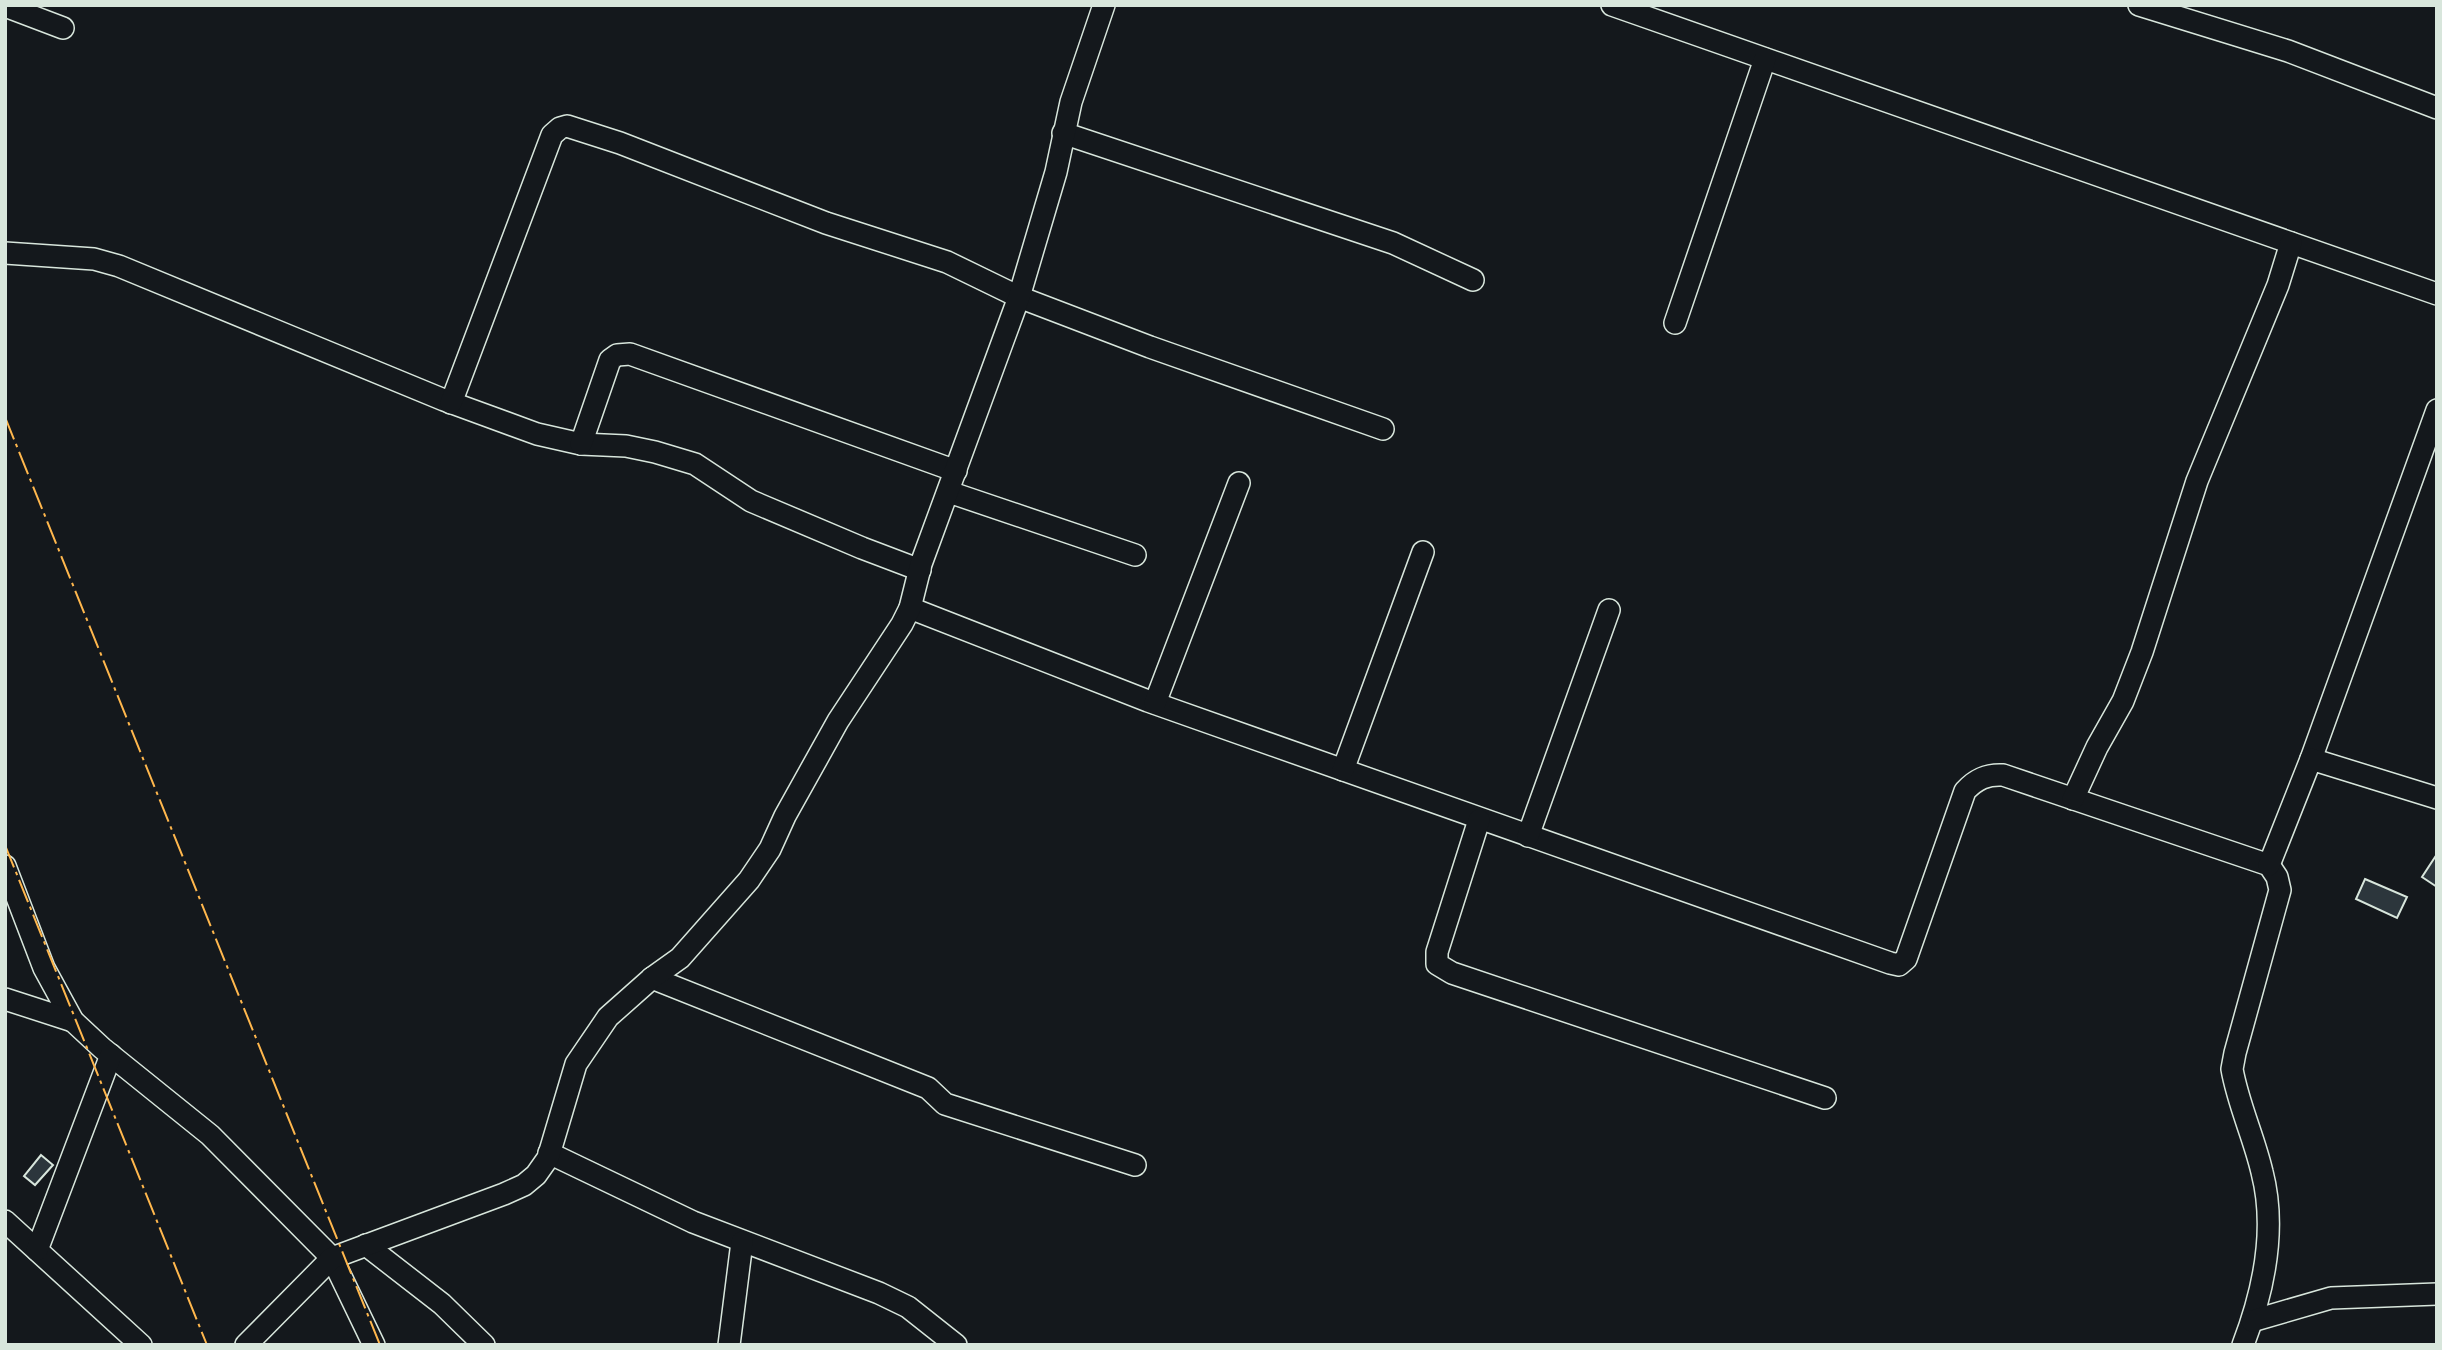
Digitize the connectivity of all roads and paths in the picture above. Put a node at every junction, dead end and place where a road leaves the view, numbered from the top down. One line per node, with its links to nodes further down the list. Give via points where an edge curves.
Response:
1 (1104, 5): 8 (street)
2 (1612, 5): 6 (street)
3 (2139, 5): 7 (street, via 2288,51)
4 (5, 6): 5 (street)
5 (63, 28)
6 (1765, 59): 9 (street); 14 (street)
7 (2437, 108)
8 (1063, 133): 11 (street, via 1393,243); 13 (street)
9 (2291, 243): 12 (street); 30 (street, via 2197,481 2123,701)
10 (5, 254): 15 (street, via 94,258 120,266)
11 (1473, 280)
12 (2437, 294)
13 (1019, 297): 15 (street, via 947,262 826,223 567,126 552,135); 17 (street); 19 (street)
14 (1675, 323)
15 (452, 403): 18 (street)
16 (2437, 410): 28 (street)
17 (1383, 429)
18 (581, 444): 19 (street, via 610,360 630,354); 24 (street, via 626,446 695,464 751,501)
19 (956, 471): 21 (street)
20 (1238, 483): 27 (street)
21 (949, 492): 23 (street); 24 (street)
22 (1423, 552): 29 (street)
23 (1135, 555)
24 (920, 570): 25 (street)
25 (910, 608): 27 (street); 36 (street, via 838,721 749,880 680,958)
26 (1609, 610): 33 (street)
27 (1155, 703): 29 (street)
28 (2311, 759): 31 (street); 34 (street)
29 (1343, 770): 32 (street)
30 (2073, 799): 33 (street, via 2003,775 1990,774 1973,783 1965,791 1906,959 1899,965); 34 (street)
31 (2437, 799)
32 (1479, 820): 33 (street); 40 (street, via 1437,964 1452,973)
33 (1528, 836)
34 (2269, 865): 49 (street, via 2280,890 2232,1069 2268,1207 2266,1264)
35 (5, 866): 38 (street, via 44,968)
36 (652, 978): 41 (street, via 608,1017 585,1048 572,1074); 42 (street, via 928,1088 945,1104)
37 (5, 999): 38 (street)
38 (73, 1021): 39 (street)
39 (111, 1055): 46 (street); 47 (street, via 210,1135)
40 (1825, 1098)
41 (549, 1153): 44 (street); 45 (street, via 524,1185)
42 (1135, 1165)
43 (5, 1221): 46 (street)
44 (742, 1242): 54 (street); 55 (street, via 879,1293 908,1307)
45 (366, 1245): 47 (street); 53 (street, via 442,1304)
46 (37, 1250): 50 (street)
47 (332, 1258): 51 (street); 52 (street)
48 (2437, 1294): 49 (street, via 2331,1298)
49 (2252, 1321): 56 (street)
50 (141, 1345)
51 (246, 1345)
52 (374, 1345)
53 (484, 1345)
54 (729, 1345)
55 (956, 1345)
56 (2243, 1345)

